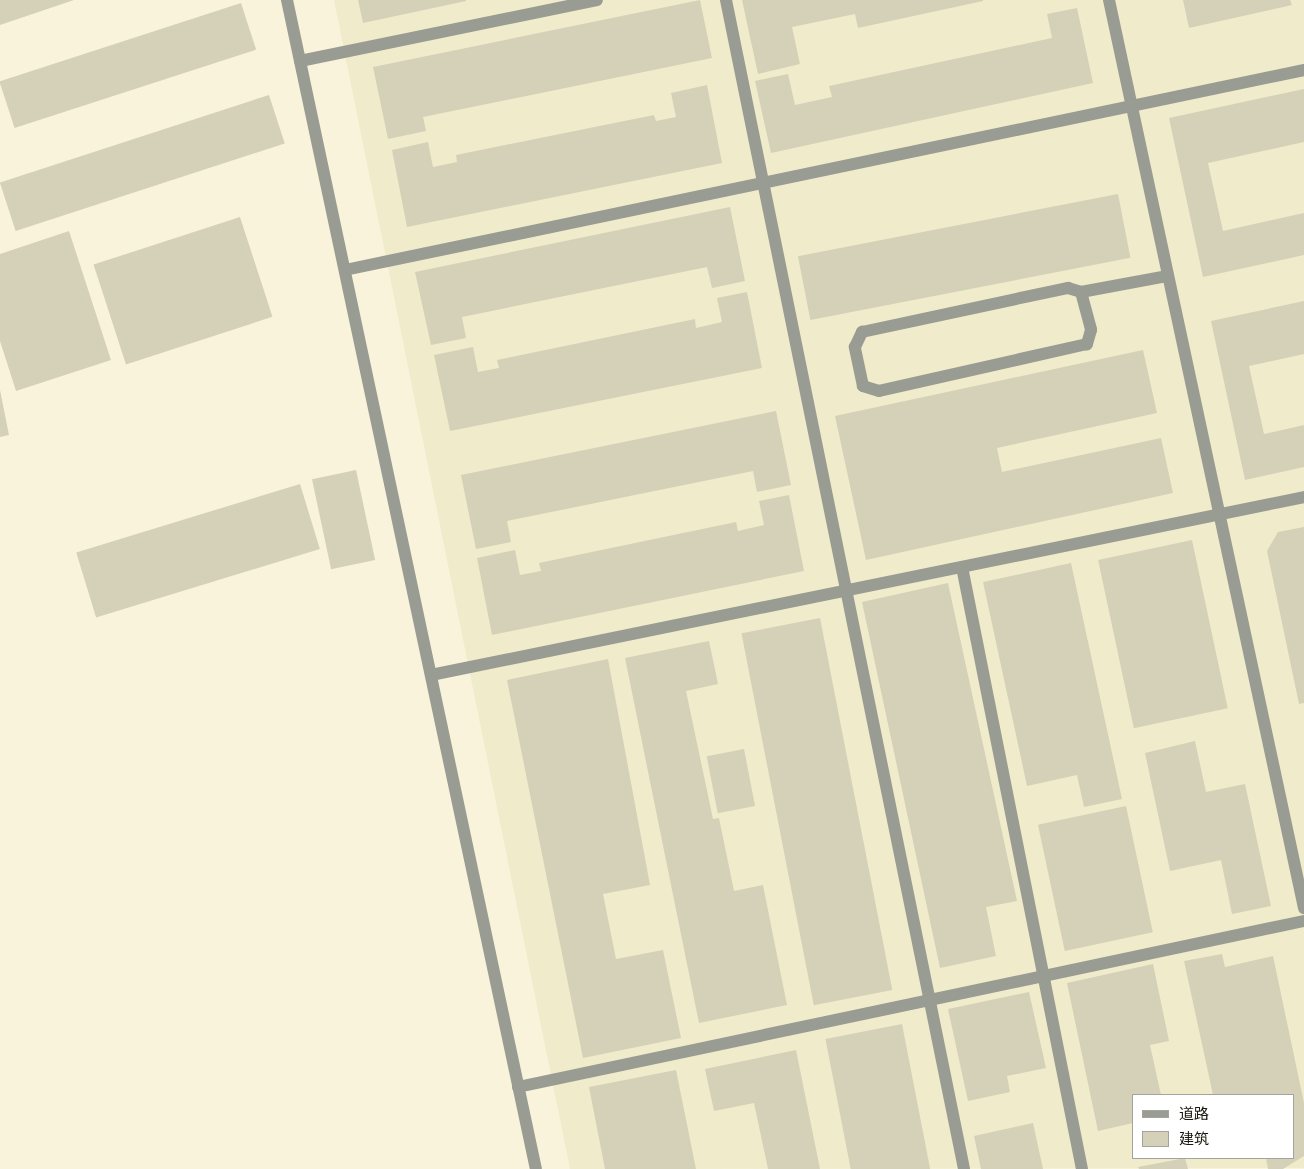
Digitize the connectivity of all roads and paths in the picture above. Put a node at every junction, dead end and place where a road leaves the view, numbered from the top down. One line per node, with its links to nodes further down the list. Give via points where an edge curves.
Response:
1 (287, 0): 5 (street)
2 (597, 0): 5 (street)
3 (726, 0): 8 (street)
4 (1109, 0): 7 (street)
5 (300, 61): 9 (street)
6 (1304, 70): 7 (street)
7 (1131, 106): 8 (street); 10 (street)
8 (763, 183): 9 (street); 15 (street)
9 (345, 270): 16 (street)
10 (1167, 276): 11 (street); 13 (street)
11 (1081, 292): 11 (street, via 1091,330 1087,344 879,391 862,386 855,347 862,332 1068,288)
12 (1304, 497): 13 (street)
13 (1218, 515): 14 (street); 17 (street)
14 (962, 567): 15 (street); 19 (street)
15 (846, 591): 16 (street); 20 (street)
16 (431, 675): 21 (street)
17 (1304, 908)
18 (1304, 921): 19 (street)
19 (1043, 976): 20 (street); 24 (street)
20 (929, 1000): 21 (street); 23 (street)
21 (518, 1087): 22 (street)
22 (536, 1169)
23 (964, 1169)
24 (1082, 1169)

